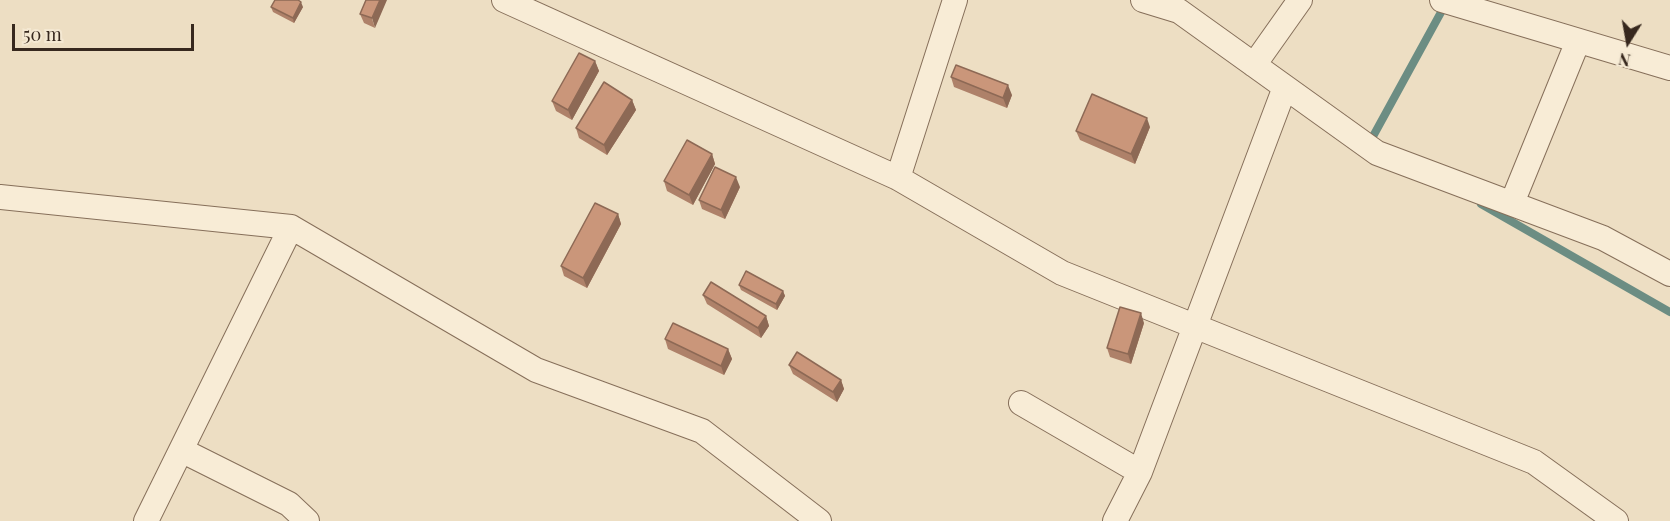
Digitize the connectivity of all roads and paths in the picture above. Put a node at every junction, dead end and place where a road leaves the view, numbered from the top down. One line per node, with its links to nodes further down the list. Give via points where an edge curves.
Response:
1 (504, 0): 10 (street)
2 (955, 0): 10 (street)
3 (1143, 0): 7 (street, via 1179,11)
4 (1300, 0): 7 (street)
5 (1442, 0): 6 (street)
6 (1578, 41): 8 (street); 12 (street)
7 (1254, 64): 9 (street)
8 (1670, 68)
9 (1285, 87): 12 (street, via 1377,153); 15 (street)
10 (898, 178): 15 (street, via 1062,273)
11 (0, 197): 13 (street)
12 (1512, 203): 14 (street, via 1603,238)
13 (291, 227): 17 (street); 21 (street, via 536,370 702,431)
14 (1670, 274)
15 (1195, 327): 18 (street); 23 (street, via 1534,462)
16 (1021, 403): 18 (street)
17 (181, 450): 19 (street); 20 (street, via 289,504)
18 (1140, 472): 22 (street)
19 (146, 521)
20 (307, 521)
21 (819, 521)
22 (1115, 521)
23 (1616, 521)

